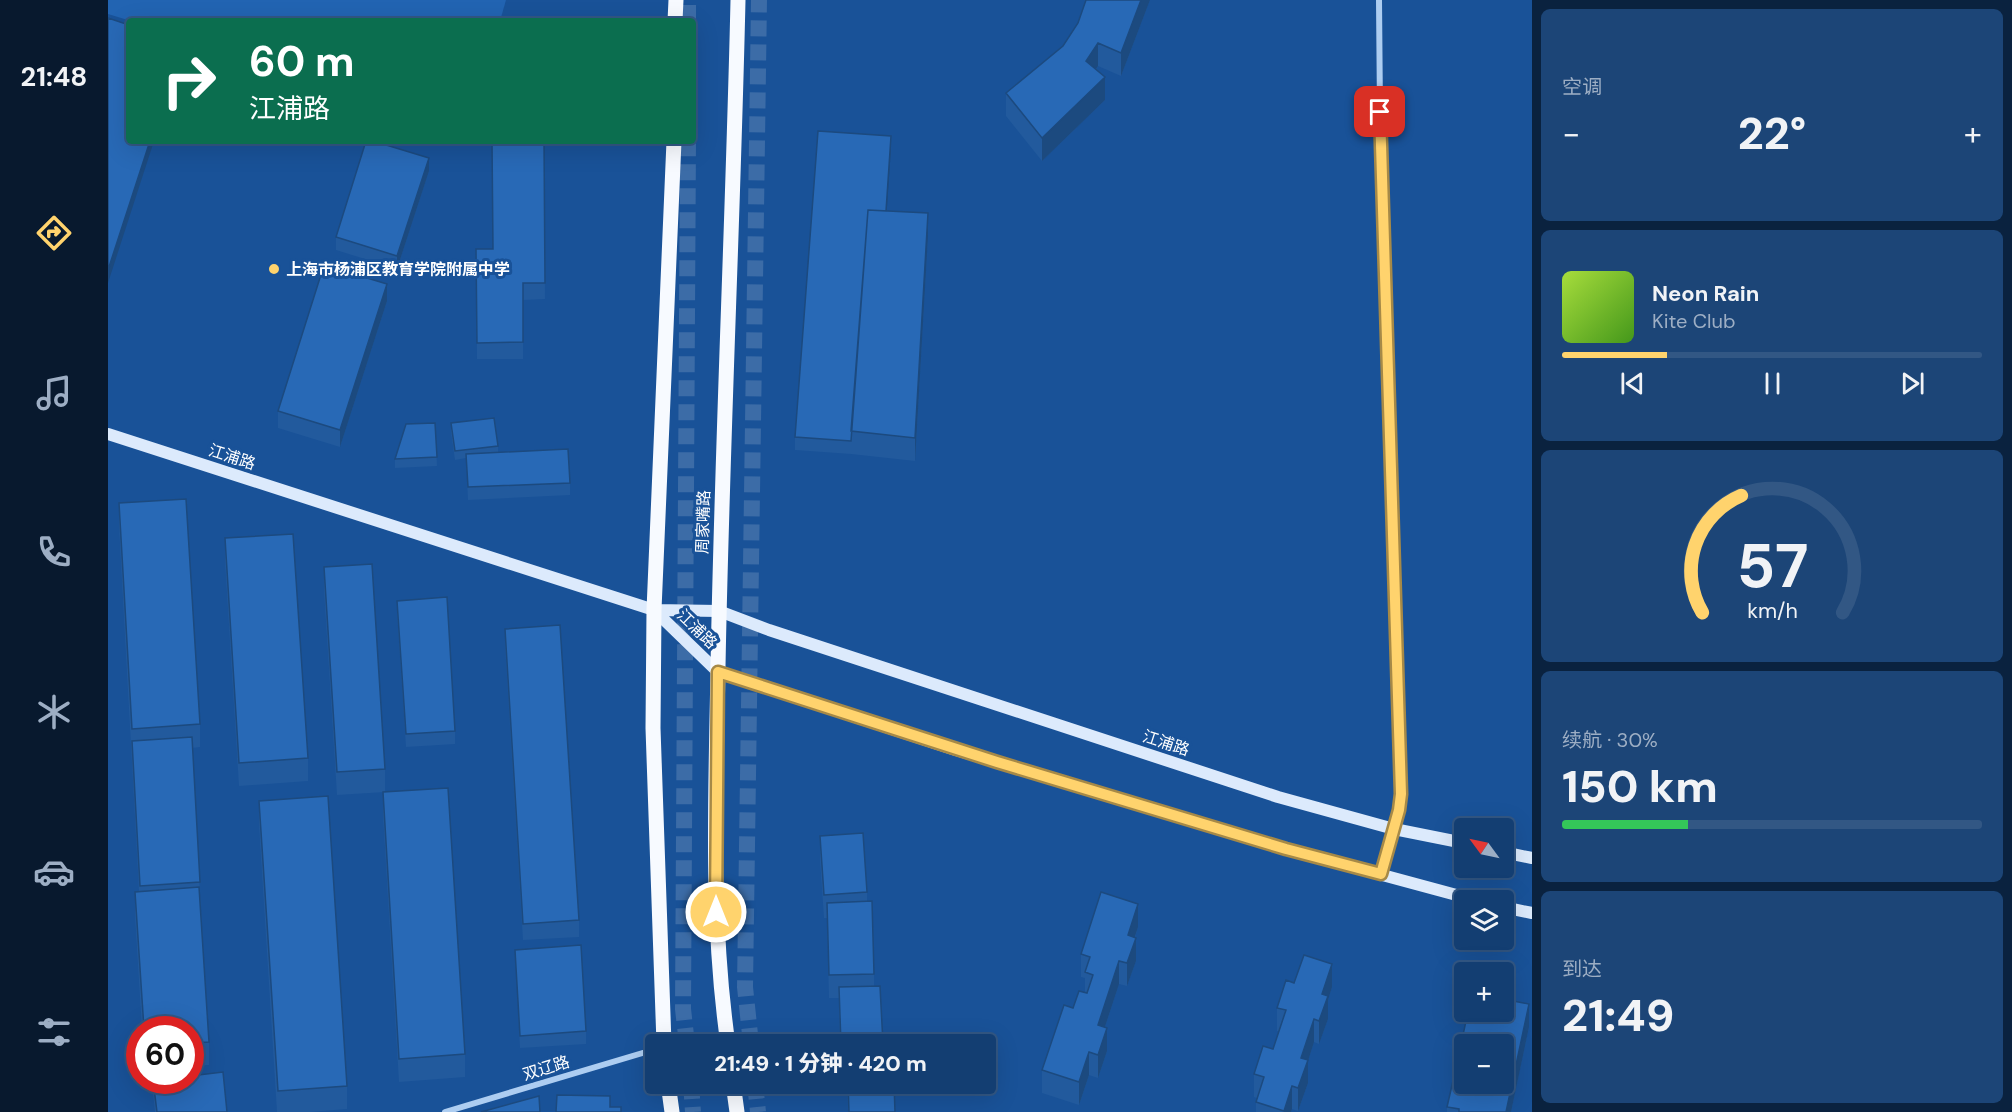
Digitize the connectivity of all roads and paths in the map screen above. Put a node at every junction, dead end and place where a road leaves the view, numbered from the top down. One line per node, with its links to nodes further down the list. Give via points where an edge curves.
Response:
1 (676, 0): 4 (main road)
2 (738, 0): 8 (main road, 周家嘴路)
3 (1379, 0): 10 (street, via 1401,794)
4 (675, 18)
5 (674, 144): 7 (main road)
6 (108, 434): 7 (main road, 江浦路)
7 (654, 610): 8 (main road, 江浦路); 9 (main road, 江浦路); 18 (main road, via 653,728)
8 (719, 611): 9 (main road, 周家嘴路); 10 (main road, 江浦路, via 1278,797)
9 (718, 672): 14 (main road, 江浦路, via 987,759); 19 (main road, 周家嘴路, via 716,912)
10 (1394, 828): 11 (main road, 江浦路); 14 (street)
11 (1454, 841)
12 (1514, 854): 13 (main road)
13 (1532, 858)
14 (1381, 874): 15 (main road, 江浦路)
15 (1454, 894)
16 (1514, 909): 17 (main road)
17 (1532, 913)
18 (664, 1034)
19 (727, 1034)
20 (645, 1052): 23 (street, 双辽路)
21 (670, 1094): 24 (main road)
22 (735, 1094): 25 (main road)
23 (445, 1112)
24 (672, 1112)
25 (737, 1112)

